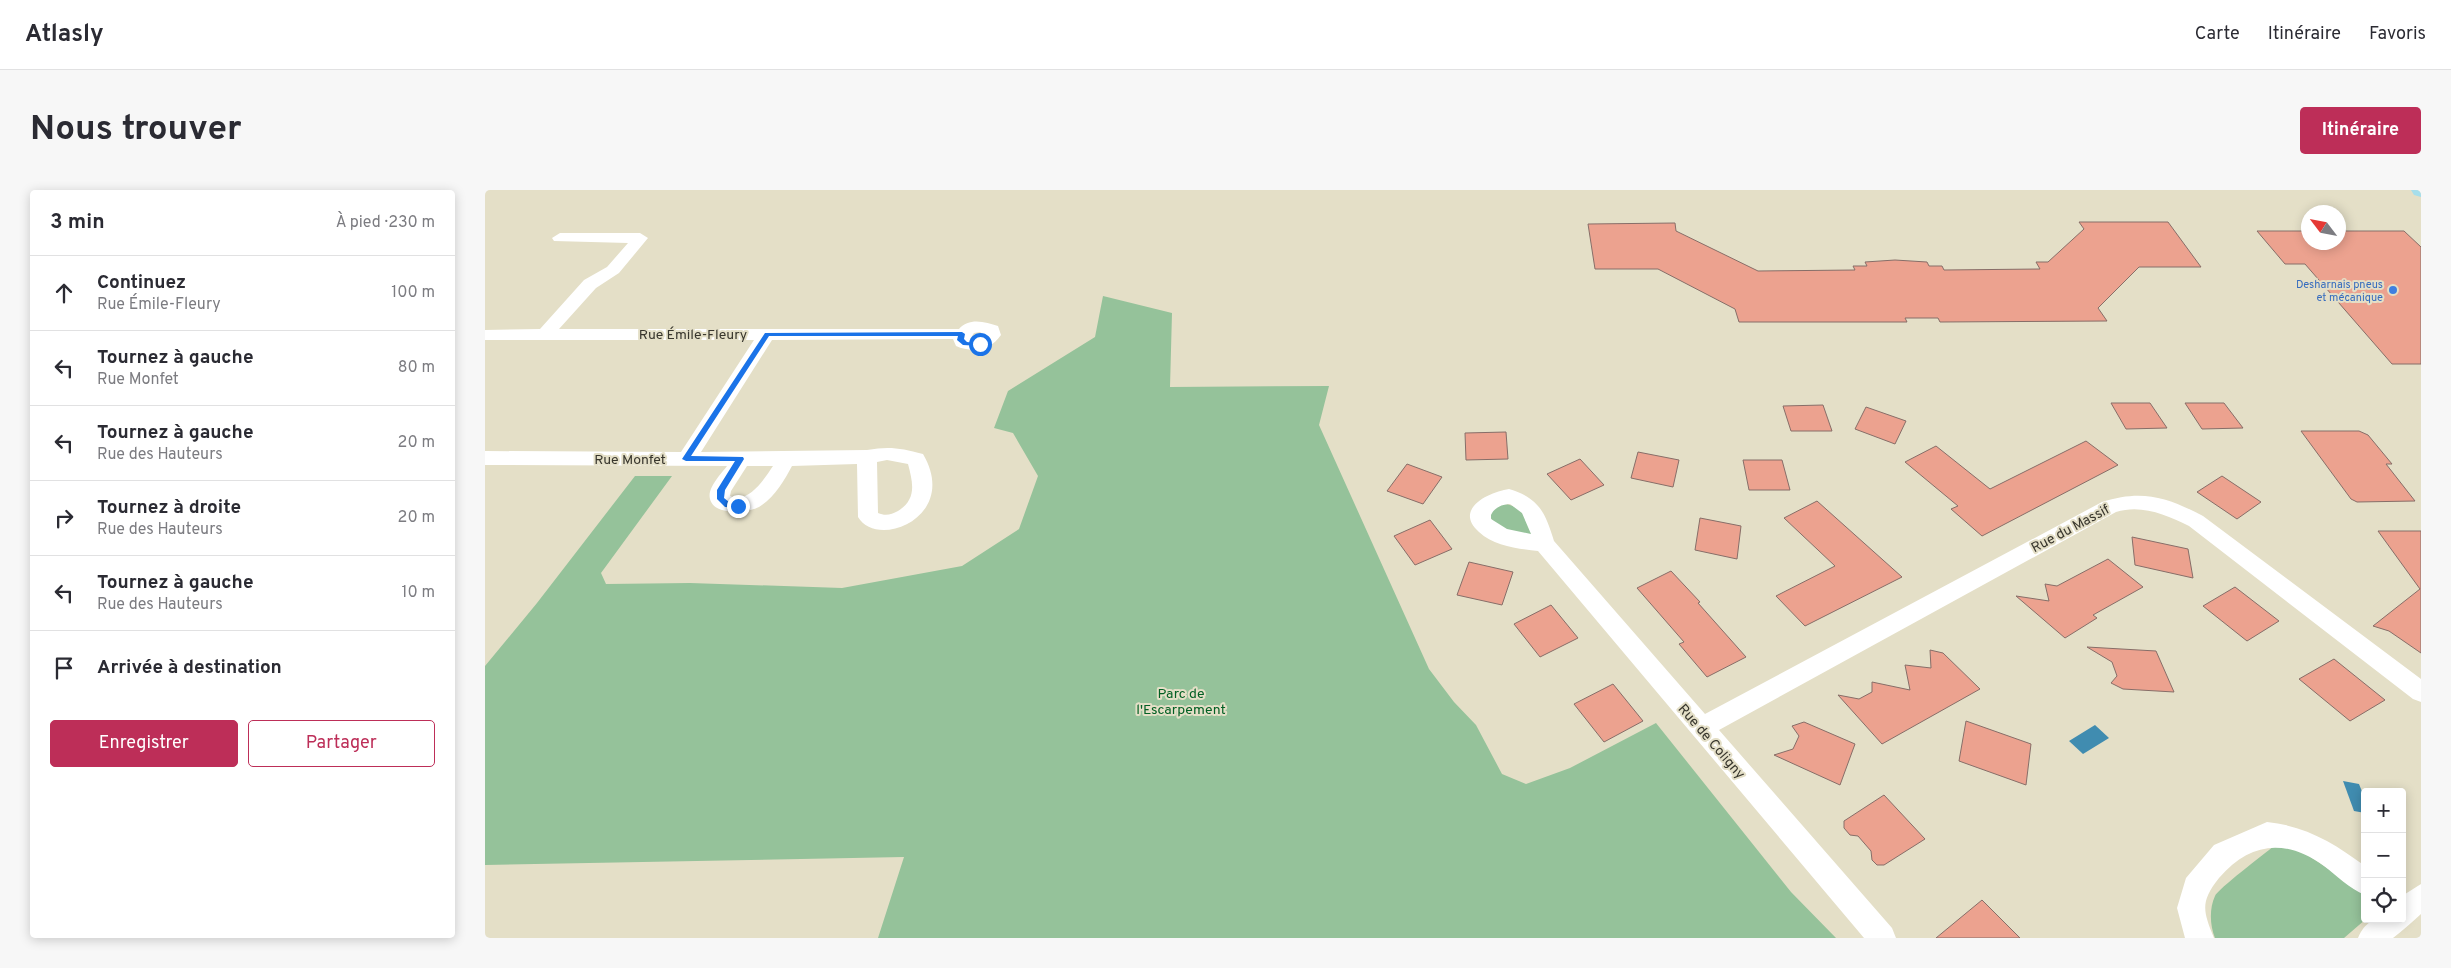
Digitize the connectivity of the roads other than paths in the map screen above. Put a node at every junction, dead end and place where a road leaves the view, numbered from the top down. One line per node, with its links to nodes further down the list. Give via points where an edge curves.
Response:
1 (560, 238): 3 (street, via 639,238 613,270 590,284)
2 (485, 334): 3 (street, Rue Émile-Fleury)
3 (545, 334): 4 (street, Rue Émile-Fleury)
4 (767, 334): 5 (street, Rue Émile-Fleury); 8 (street, Rue Monfet)
5 (962, 334)
6 (867, 457): 10 (street)
7 (485, 458): 8 (street, Rue Monfet)
8 (686, 459): 9 (street)
9 (741, 459): 10 (street); 10 (street, via 721,490 721,499 727,505 738,506 766,491)
10 (786, 459)
11 (1545, 544): 13 (street, Rue de Coligny)
12 (2421, 692): 13 (street, Rue du Massif, via 2196,521 2171,508 2128,500 2109,507)
13 (1701, 728): 16 (street, Rue de Coligny)
14 (2361, 879): 17 (street, via 2308,843 2267,834 2223,854 2195,887 2191,908 2195,929)
15 (2390, 923): 18 (street)
16 (1882, 938)
17 (2201, 938)
18 (2372, 938)

